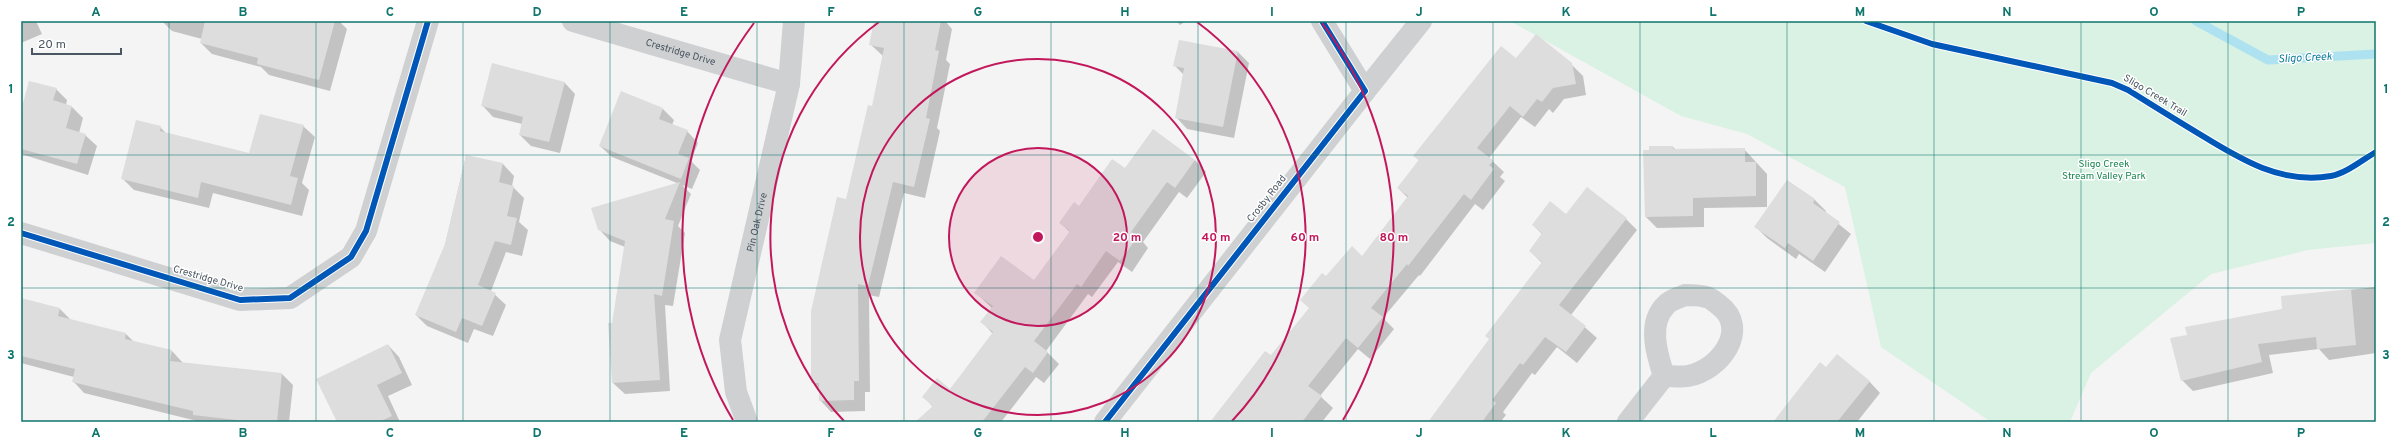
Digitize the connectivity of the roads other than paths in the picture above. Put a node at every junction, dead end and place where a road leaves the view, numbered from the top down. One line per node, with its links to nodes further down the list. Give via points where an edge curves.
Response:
1 (428, 21): 8 (street, Crestridge Drive, via 366,231 351,257 290,298 240,300)
2 (573, 21): 6 (street, Crestridge Drive)
3 (794, 21): 6 (street, Pin Oak Drive)
4 (1322, 21): 7 (street)
5 (1421, 21): 7 (street, Crosby Road)
6 (789, 84): 10 (street, Pin Oak Drive, via 730,340 736,392)
7 (1365, 91): 11 (street, Crosby Road)
8 (21, 233)
9 (1664, 376): 12 (street)
10 (747, 422)
11 (1105, 422)
12 (1628, 422)

